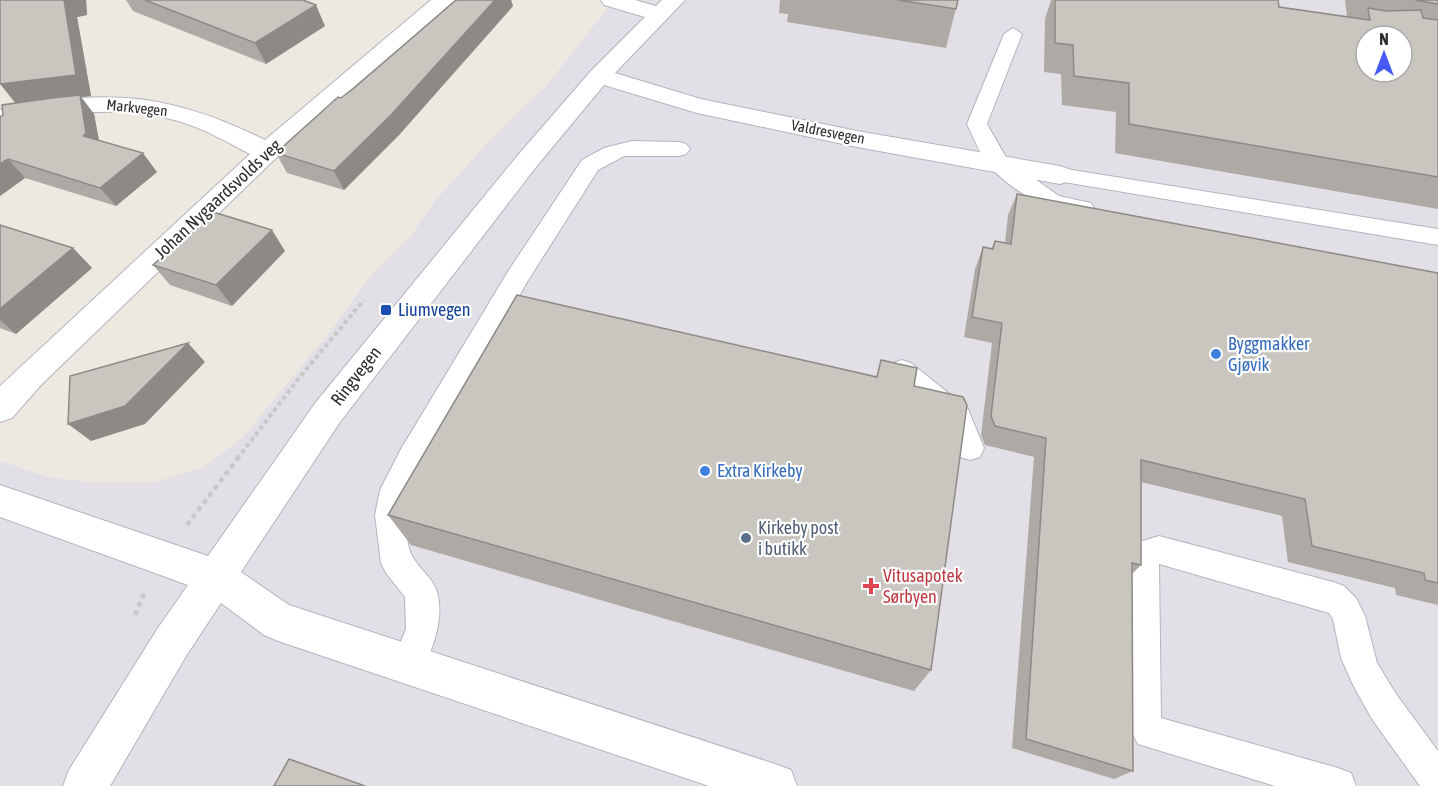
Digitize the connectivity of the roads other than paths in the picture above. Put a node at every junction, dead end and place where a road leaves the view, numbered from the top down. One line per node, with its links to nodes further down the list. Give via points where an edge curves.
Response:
1 (444, 0): 8 (street, Johan Nygaardsvolds veg)
2 (612, 0): 3 (street)
3 (667, 7): 5 (street, Ringvegen)
4 (1013, 34): 9 (lane, via 977,124)
5 (599, 76): 9 (street, Valdresvegen, via 697,106); 17 (street, Ringvegen, via 446,260 335,403)
6 (0, 118): 8 (street, Markvegen, via 71,105 146,107 184,115)
7 (679, 148): 18 (lane, via 623,148 606,153 590,165 518,276 411,458 395,489 390,515 397,563 421,592 422,629)
8 (267, 152): 14 (street, Johan Nygaardsvolds veg)
9 (999, 164): 10 (street, Valdresvegen); 11 (lane, via 1052,202)
10 (1060, 175): 12 (lane)
11 (1099, 211)
12 (1438, 237)
13 (902, 370): 15 (lane, via 957,417)
14 (0, 408)
15 (970, 448)
16 (0, 501): 17 (street)
17 (215, 576): 18 (street, via 278,621); 20 (street, Ringvegen)
18 (409, 663): 21 (street)
19 (1438, 781): 22 (lane, via 1371,687 1357,655 1349,614 1341,602 1159,550 1147,553 1142,558 1142,720 1150,732)
20 (85, 786)
21 (776, 786)
22 (1338, 786)

